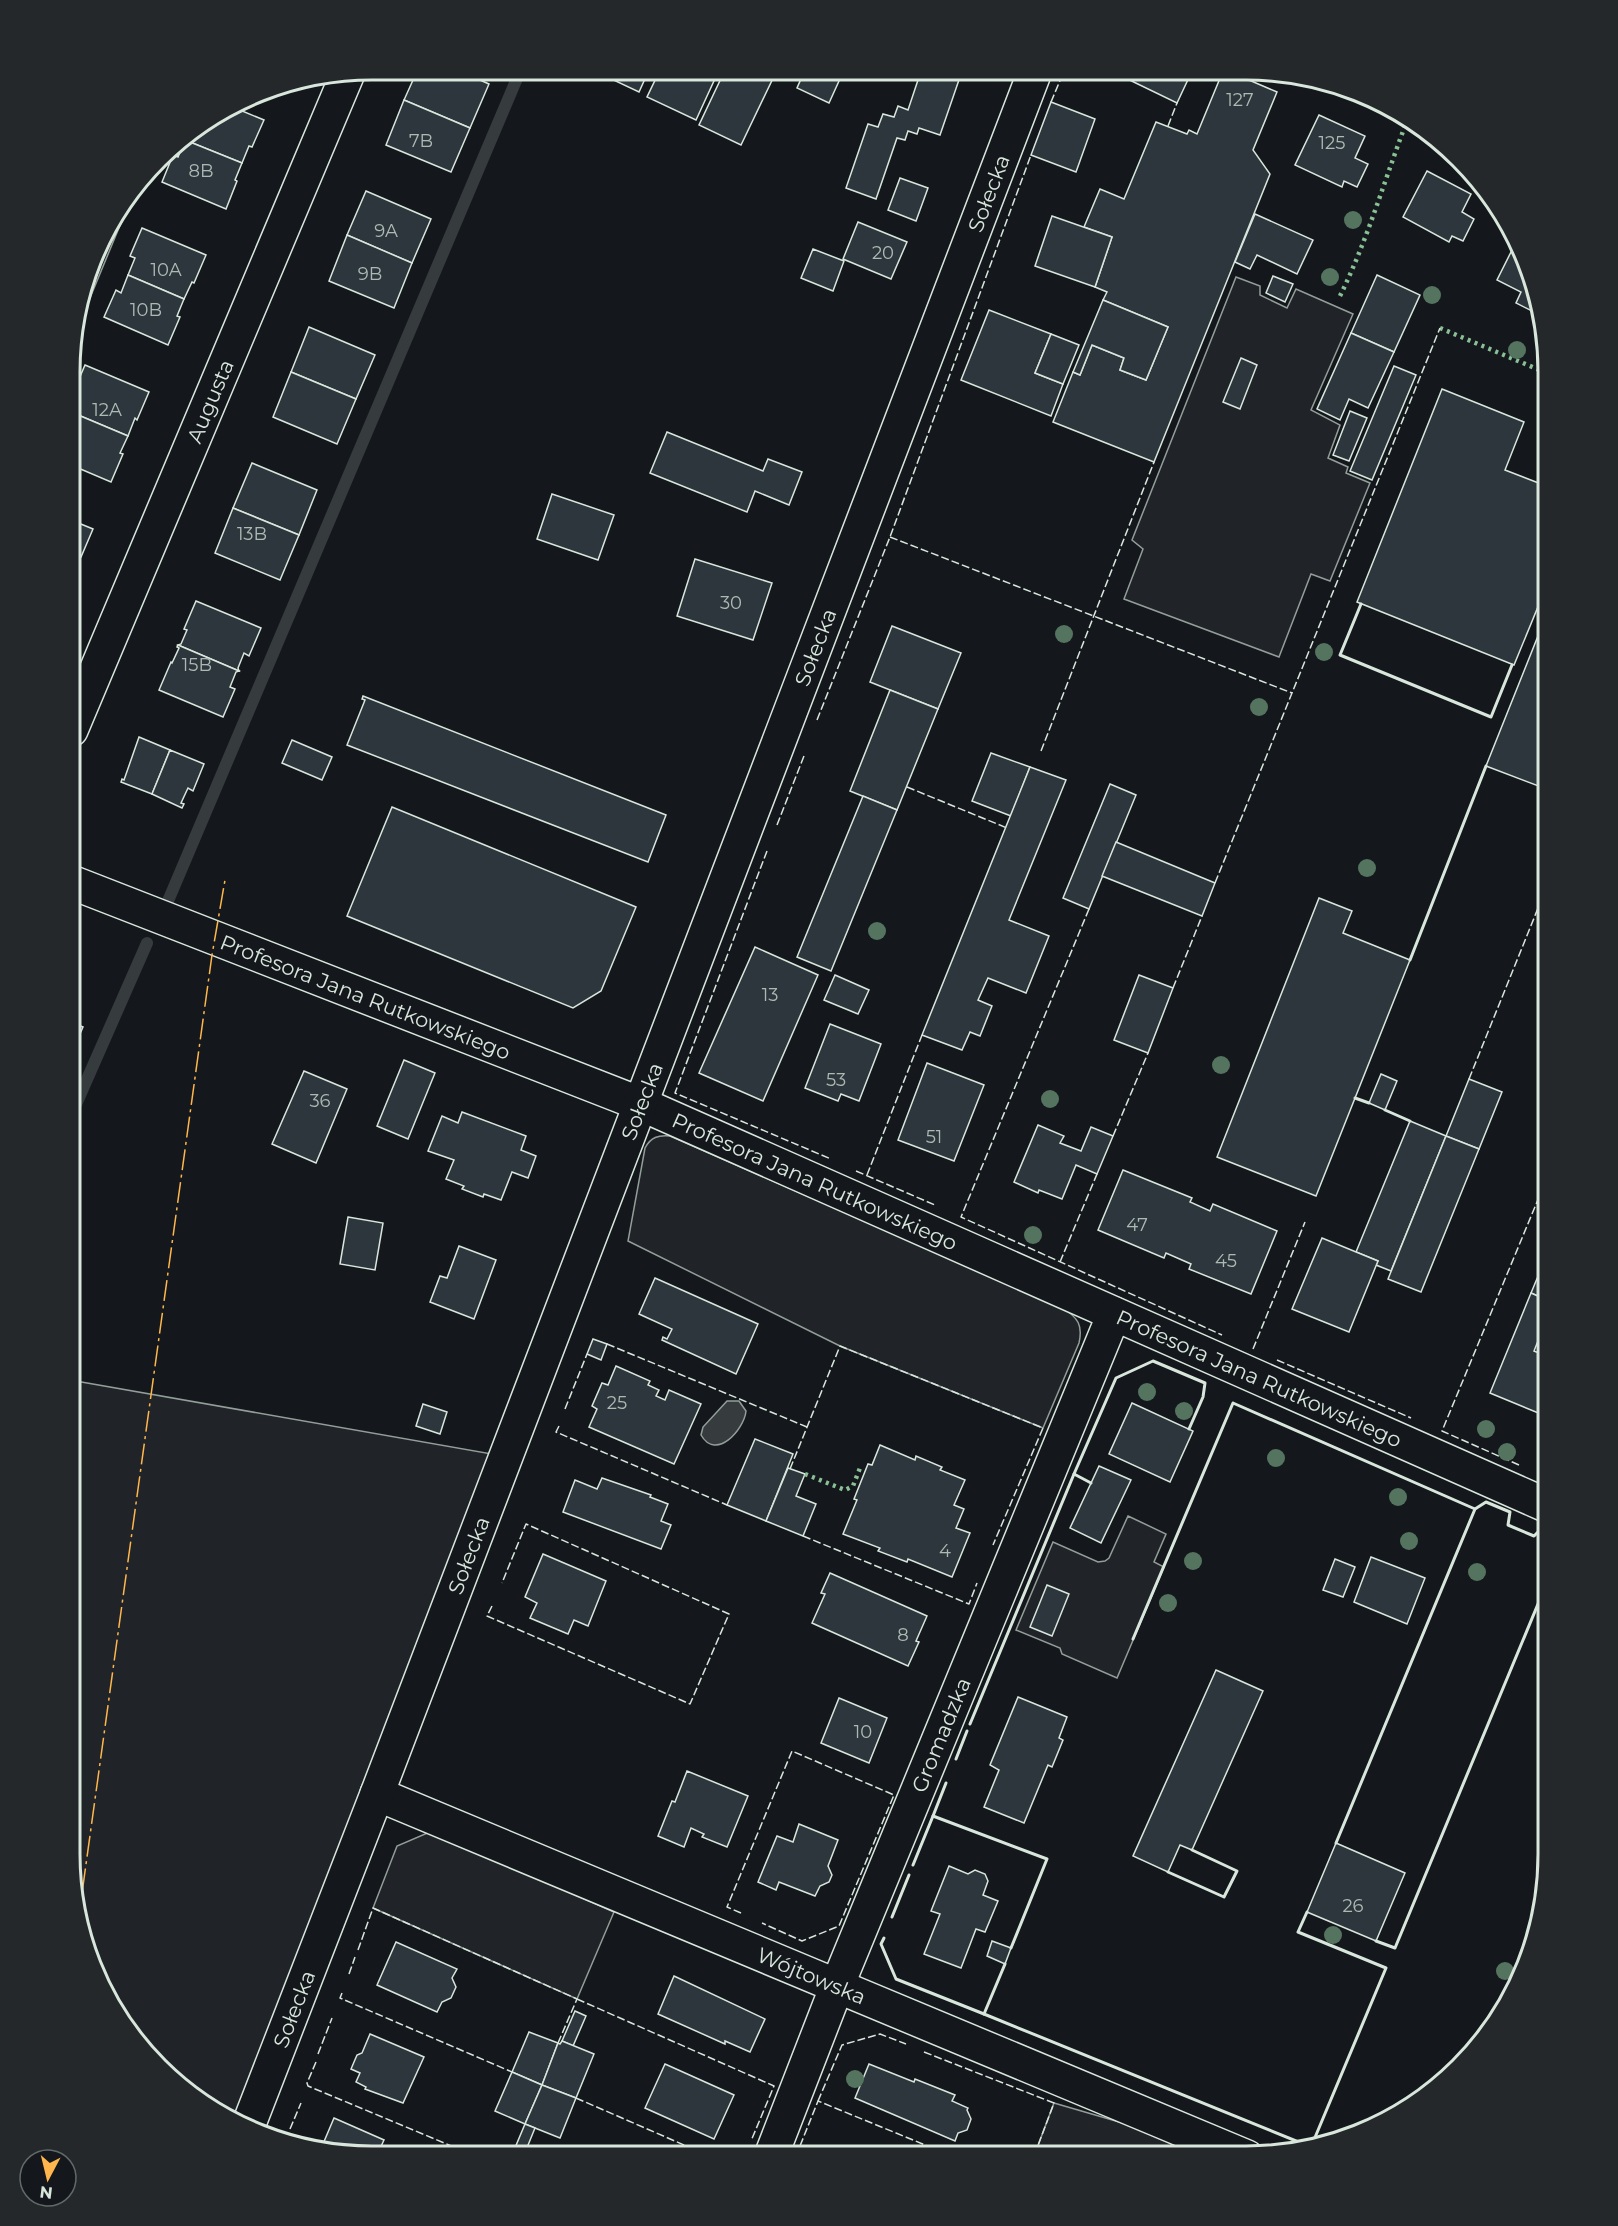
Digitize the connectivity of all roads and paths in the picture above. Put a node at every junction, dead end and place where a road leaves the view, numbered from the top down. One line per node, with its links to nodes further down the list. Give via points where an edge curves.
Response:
1 (1032, 80): 5 (street, Sołecka)
2 (345, 81): 3 (street, Augusta)
3 (80, 709)
4 (80, 886): 5 (street, Profesora Jana Rutkowskiego)
5 (641, 1104): 6 (street, Profesora Jana Rutkowskiego); 8 (street, Sołecka)
6 (1114, 1314): 7 (street, Profesora Jana Rutkowskiego); 9 (street, Gromadzka)
7 (1538, 1502)
8 (377, 1794): 9 (street, Wójtowska); 10 (street, Sołecka)
9 (837, 1986): 11 (street, Gromadzka); 12 (street, Wójtowska)
10 (251, 2120)
11 (775, 2146)
12 (1221, 2146)

